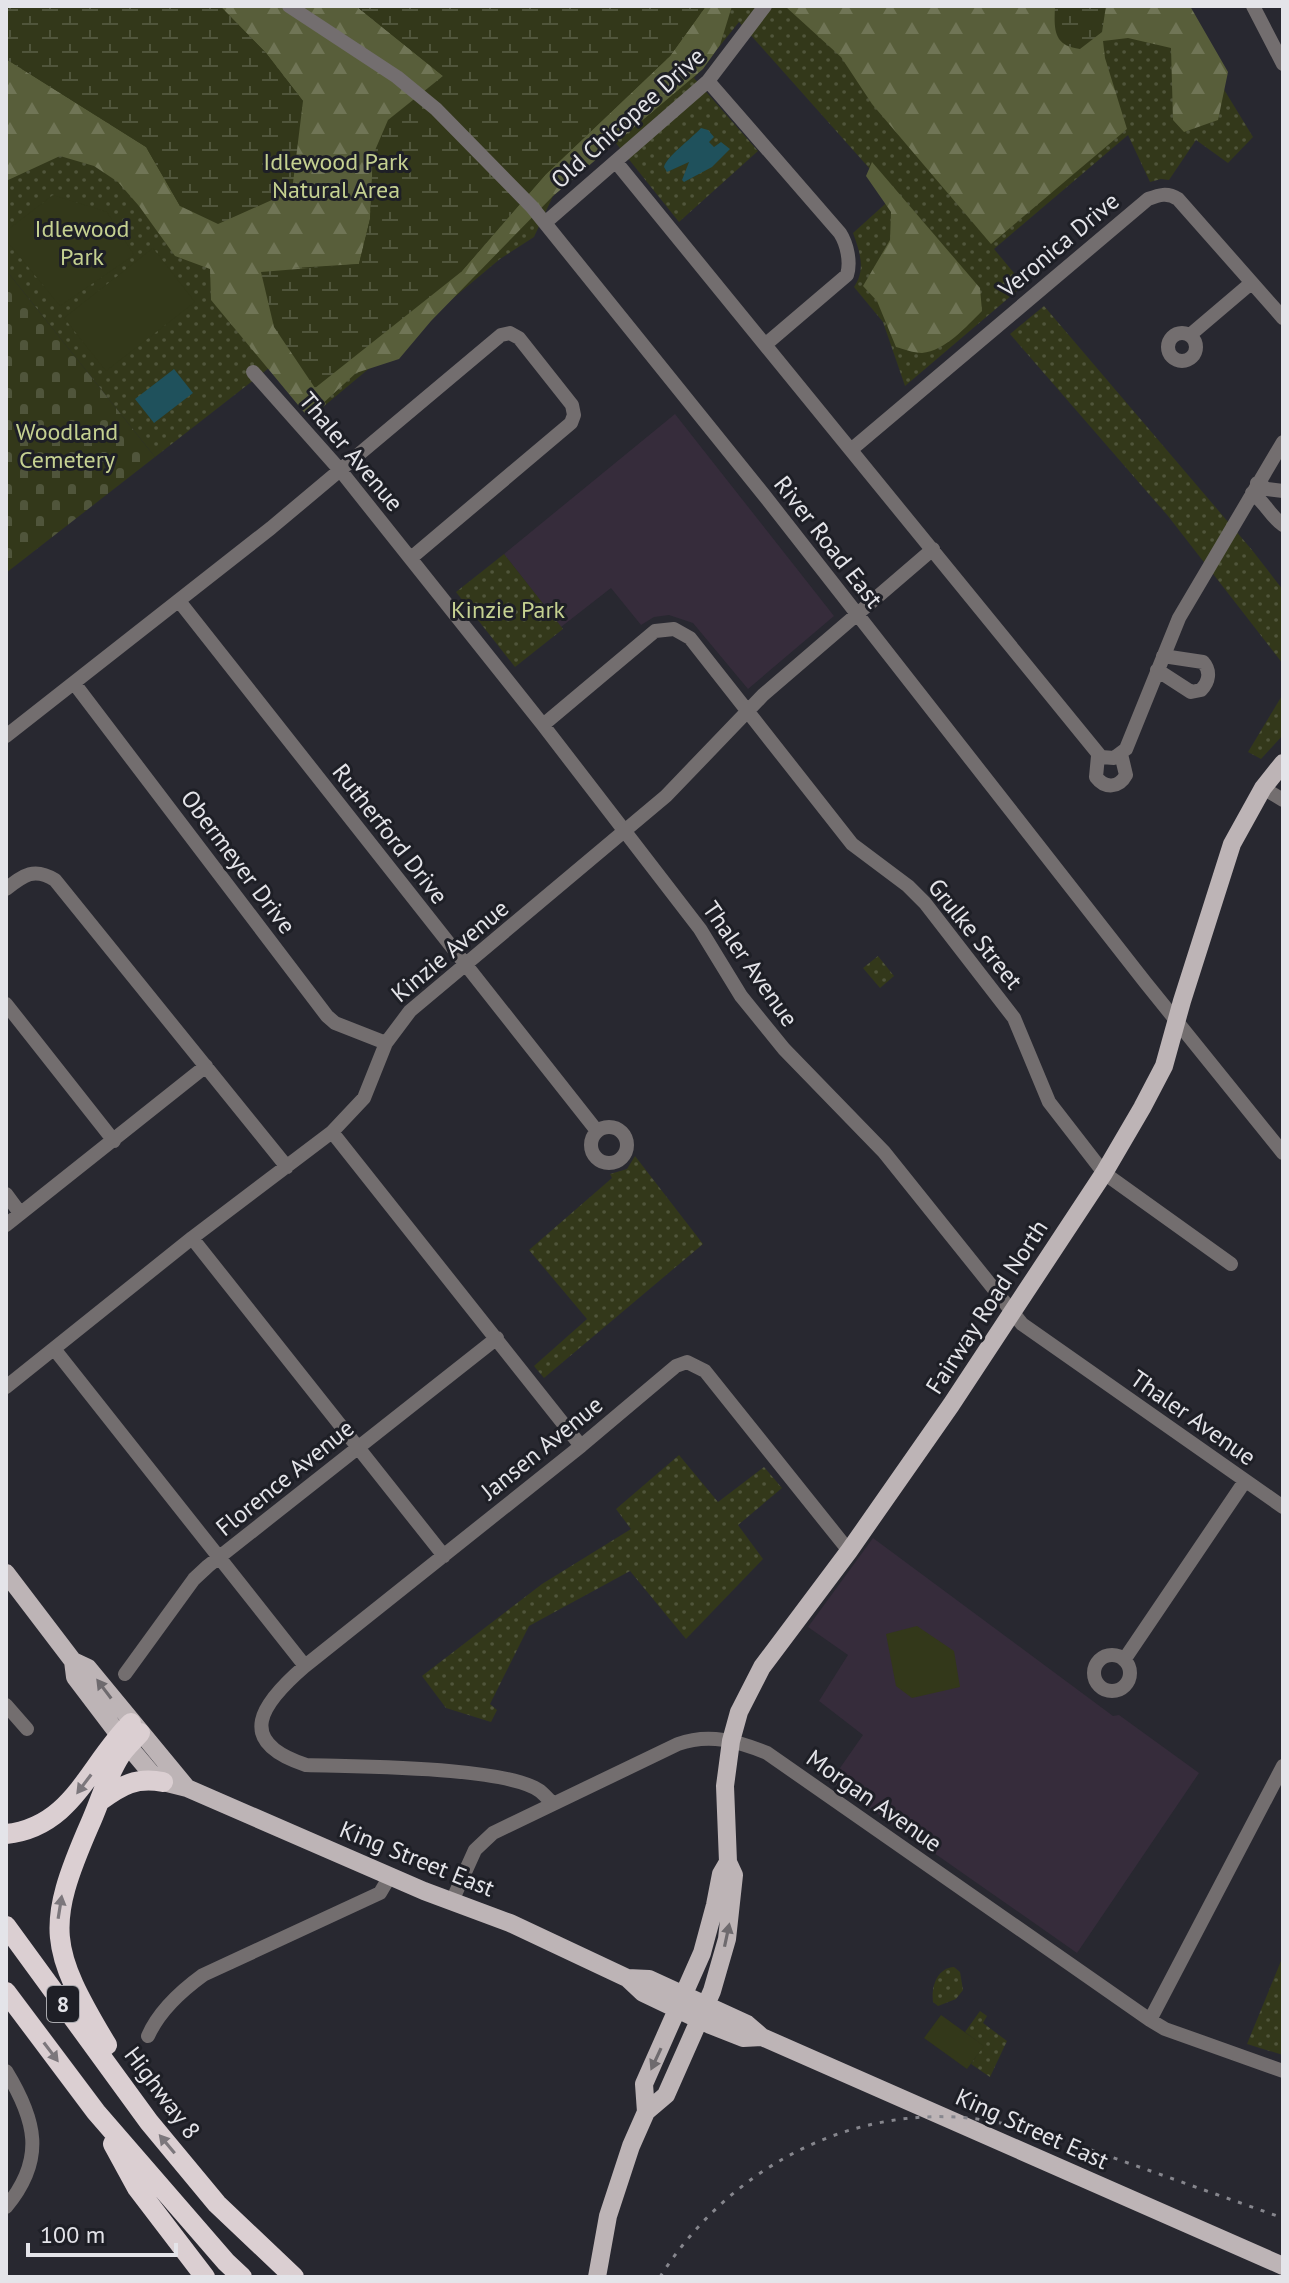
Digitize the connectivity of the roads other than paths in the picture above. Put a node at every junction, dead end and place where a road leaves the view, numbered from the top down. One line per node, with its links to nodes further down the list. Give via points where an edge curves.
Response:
1 (289, 6): 7 (street, River Road East, via 436,109)
2 (765, 6): 5 (street, Old Chicopee Drive)
3 (1253, 6): 4 (street)
4 (1283, 64)
5 (708, 81): 6 (street, Old Chicopee Drive); 11 (street, via 845,242 847,275)
6 (616, 162): 7 (street, Old Chicopee Drive); 11 (street)
7 (546, 222): 22 (street, River Road East)
8 (1250, 284): 9 (street, Veronica Drive); 10 (street); 14 (street, Veronica Drive, via 1178,199 1159,195)
9 (1283, 318)
10 (1190, 335)
11 (765, 345): 14 (street)
12 (253, 372): 15 (street, Thaler Avenue)
13 (1283, 442): 16 (street)
14 (852, 449): 19 (street)
15 (340, 470): 20 (street, Thaler Avenue); 20 (street, via 501,335 510,333 528,349 572,405 571,423); 21 (street)
16 (1255, 488): 17 (street); 18 (street); 27 (street, via 1179,618)
17 (1283, 491)
18 (1283, 525)
19 (933, 549): 22 (street, Kinzie Avenue); 28 (street)
20 (411, 558): 25 (street, Thaler Avenue)
21 (179, 601): 23 (street); 34 (street, Rutherford Drive)
22 (857, 615): 24 (street, Kinzie Avenue); 36 (street, River Road East)
23 (74, 683): 26 (street); 37 (street, Obermeyer Drive, via 327,1016)
24 (747, 711): 25 (street, Grulke Street, via 690,638 664,629 646,636); 32 (street, Kinzie Avenue, via 688,776); 44 (street, Grulke Street, via 852,844 925,903 1005,1006 1028,1044 1049,1102)
25 (543, 725): 32 (street, Thaler Avenue)
26 (8, 729)
27 (1121, 754): 28 (street); 28 (street, via 1126,775 1113,786 1096,777)
28 (1098, 756)
29 (1283, 763): 30 (main road, Fairway Road North)
30 (1263, 788): 31 (street); 36 (main road, Fairway Road North, via 1232,844)
31 (1283, 800)
32 (625, 832): 34 (street, Kinzie Avenue); 50 (street, Thaler Avenue, via 700,929 741,996 784,1049 884,1152)
33 (6, 889): 38 (street, via 22,876 43,873 55,880)
34 (466, 966): 37 (street, Kinzie Avenue, via 410,1011); 39 (street, Rutherford Drive)
35 (6, 1004): 41 (street)
36 (1176, 1020): 42 (street, River Road East); 44 (main road, Fairway Road North, via 1164,1066)
37 (386, 1043): 40 (street, Kinzie Avenue, via 364,1098)
38 (206, 1066): 41 (street); 43 (street)
39 (597, 1131)
40 (332, 1132): 43 (street, Kinzie Avenue); 51 (street)
41 (114, 1141): 46 (street)
42 (1283, 1153)
43 (287, 1167): 48 (street, Kinzie Avenue)
44 (1104, 1173): 49 (street, Grulke Street); 50 (main road, Fairway Road North)
45 (6, 1194): 46 (street)
46 (20, 1213): 47 (street)
47 (6, 1225)
48 (192, 1238): 52 (street, Kinzie Avenue); 55 (street)
49 (1231, 1264)
50 (1012, 1312): 56 (street, Thaler Avenue, via 1028,1331); 58 (main road, Fairway Road North)
51 (497, 1338): 54 (street); 55 (street, Florence Avenue)
52 (55, 1350): 53 (street, Kinzie Avenue); 60 (street)
53 (6, 1387)
54 (581, 1446): 58 (street, Jansen Avenue, via 687,1362 705,1371); 59 (street, Jansen Avenue)
55 (358, 1447): 59 (street); 60 (street, Florence Avenue)
56 (1245, 1481): 57 (street, Thaler Avenue); 62 (street)
57 (1283, 1507)
58 (849, 1551): 68 (main road, Fairway Road North, via 762,1667)
59 (444, 1556): 63 (street, Jansen Avenue)
60 (220, 1558): 63 (street); 64 (street, Florence Avenue, via 194,1579)
61 (6, 1573): 67 (main road, via 73,1661 88,1668)
62 (1124, 1660)
63 (305, 1666): 73 (street, Jansen Avenue, via 263,1715 267,1744 288,1759 306,1765 471,1773 539,1790)
64 (125, 1674)
65 (6, 1705): 66 (street)
66 (27, 1729)
67 (129, 1735): 70 (main road, via 151,1773); 71 (main road, King Street East, via 171,1766); 72 (highway); 74 (highway, one-way to 74, via 55,1816 40,1826)
68 (731, 1741): 73 (street, Morgan Avenue, via 693,1739); 75 (main road, Fairway Road North, via 725,1786); 82 (street, Morgan Avenue, via 767,1753)
69 (1283, 1766): 82 (street)
70 (163, 1782): 71 (main road, King Street East); 72 (highway, via 134,1780)
71 (187, 1788): 76 (main road, King Street East)
72 (100, 1801): 86 (highway, one-way to 72, via 64,1963 58,1927 65,1885)
73 (553, 1804): 77 (street, Morgan Avenue, via 482,1841)
74 (6, 1834)
75 (728, 1862): 80 (main road, Fairway Road North, via 711,1926); 81 (main road, Fairway Road North, one-way to 75, via 730,1922 734,1875)
76 (390, 1876): 77 (main road, King Street East); 83 (street, via 380,1893 203,1975 161,2013)
77 (452, 1901): 80 (main road, King Street East, via 627,1978 643,1993)
78 (6, 1926): 86 (highway, Highway 8 / 8)
79 (6, 1992): 87 (highway, 8, one-way to 87)
80 (681, 2003): 81 (main road, King Street East); 88 (main road, Fairway Road North, one-way to 88, via 644,2084)
81 (702, 2013): 88 (main road, Fairway Road North, via 666,2095); 90 (main road, King Street East, via 743,2038 762,2037)
82 (1150, 2020): 85 (street, Morgan Avenue)
83 (148, 2036)
84 (6, 2071): 89 (street, via 25,2102 32,2143 27,2175)
85 (1283, 2071)
86 (120, 2082): 93 (highway, Highway 8 / 8, one-way to 86, via 217,2204)
87 (96, 2112): 91 (highway, via 137,2188); 92 (highway, 8)
88 (646, 2112): 94 (main road, via 615,2192)
89 (6, 2207)
90 (1283, 2266)
91 (205, 2277)
92 (242, 2277)
93 (294, 2277)
94 (597, 2277)

